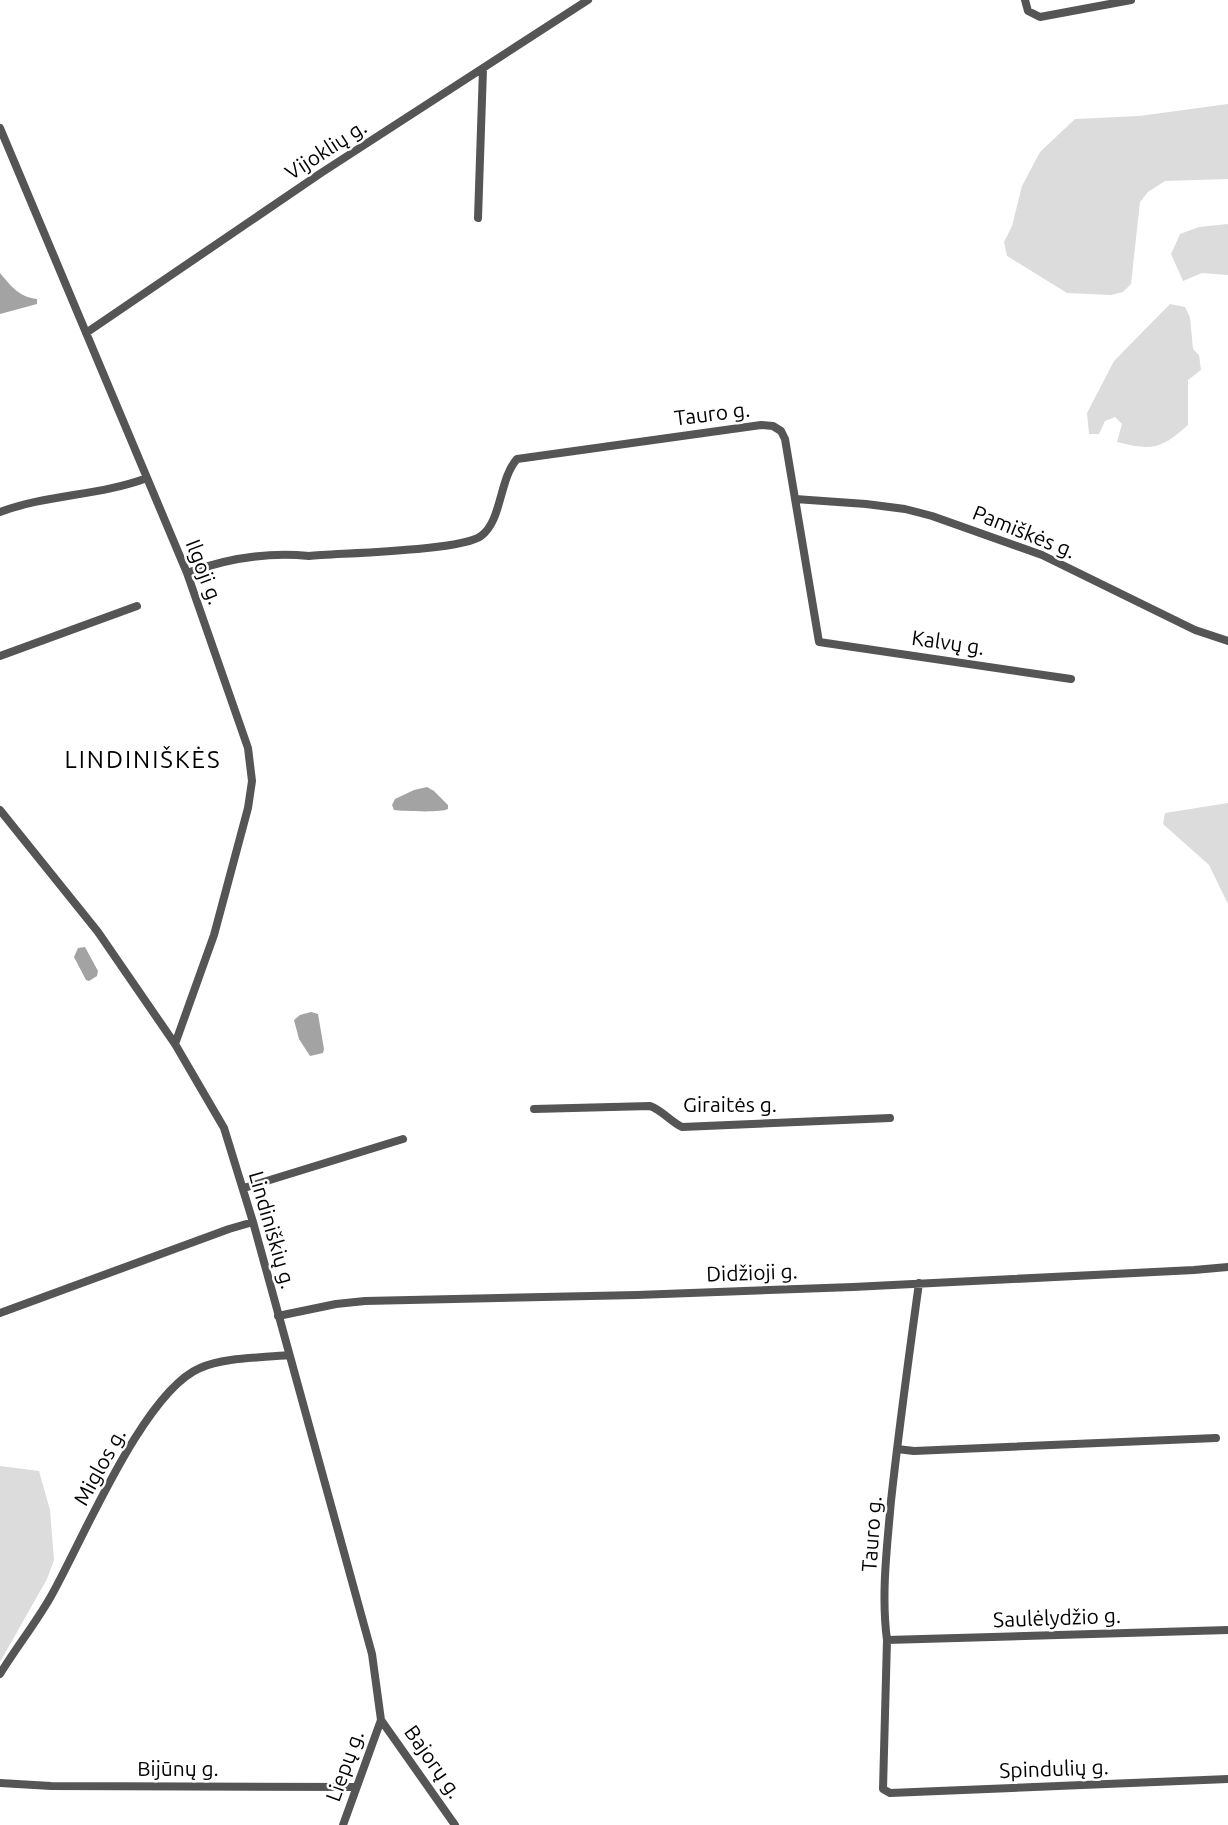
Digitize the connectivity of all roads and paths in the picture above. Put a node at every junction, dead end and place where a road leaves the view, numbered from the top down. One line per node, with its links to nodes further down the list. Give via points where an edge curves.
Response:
1 (588, 0): 4 (street, Vijoklių g.)
2 (1025, 0): 3 (street, via 1028,11 1040,17)
3 (1131, 0)
4 (483, 69): 6 (street); 7 (street, Vijoklių g.)
5 (0, 128): 7 (street, Ilgoji g.)
6 (478, 218)
7 (86, 333): 8 (street, Ilgoji g.)
8 (147, 478): 10 (street); 11 (street, Ilgoji g.)
9 (795, 499): 11 (street, Tauro g., via 781,431 761,425 703,432 517,459 508,469 491,523 480,537 449,545 372,552 261,555); 13 (street, Pamiškės g., via 905,509 971,529 1042,555 1195,630); 14 (street, Tauro g.)
10 (0, 512)
11 (187, 573): 18 (street, Ilgoji g., via 248,748 252,781 214,935)
12 (137, 606): 15 (street)
13 (1228, 641)
14 (819, 642): 16 (street, Kalvų g.)
15 (0, 656)
16 (1071, 679)
17 (0, 810): 18 (street, Lindiniškių g., via 79,905)
18 (175, 1044): 22 (street, Lindiniškių g., via 224,1129)
19 (534, 1109): 20 (street, Giraitės g., via 650,1106 682,1127)
20 (890, 1118)
21 (402, 1139): 22 (street)
22 (244, 1188): 23 (street, Lindiniškių g.)
23 (253, 1222): 26 (street); 27 (street, Lindiniškių g.)
24 (1228, 1267): 25 (street, Didžioji g.)
25 (919, 1283): 27 (street, Didžioji g., via 365,1301); 30 (street, Tauro g.)
26 (0, 1313)
27 (278, 1316): 28 (street, Lindiniškių g.)
28 (289, 1354): 33 (street, Miglos g., via 199,1368 163,1396 125,1456 49,1600); 34 (street, Lindiniškių g., via 372,1654)
29 (1216, 1438): 30 (street, via 914,1451)
30 (897, 1448): 32 (street, Tauro g., via 886,1558)
31 (1228, 1630): 32 (street, Saulėlydžio g.)
32 (887, 1640): 38 (street, Tauro g.)
33 (0, 1674)
34 (381, 1720): 37 (street, Liepų g.); 40 (street, Bajorų g.)
35 (1228, 1779): 38 (street, Spindulių g., via 890,1793)
36 (0, 1783): 37 (street, Bijūnų g.)
37 (356, 1787): 39 (street, Liepų g.)
38 (883, 1789)
39 (343, 1825)
40 (455, 1825)

